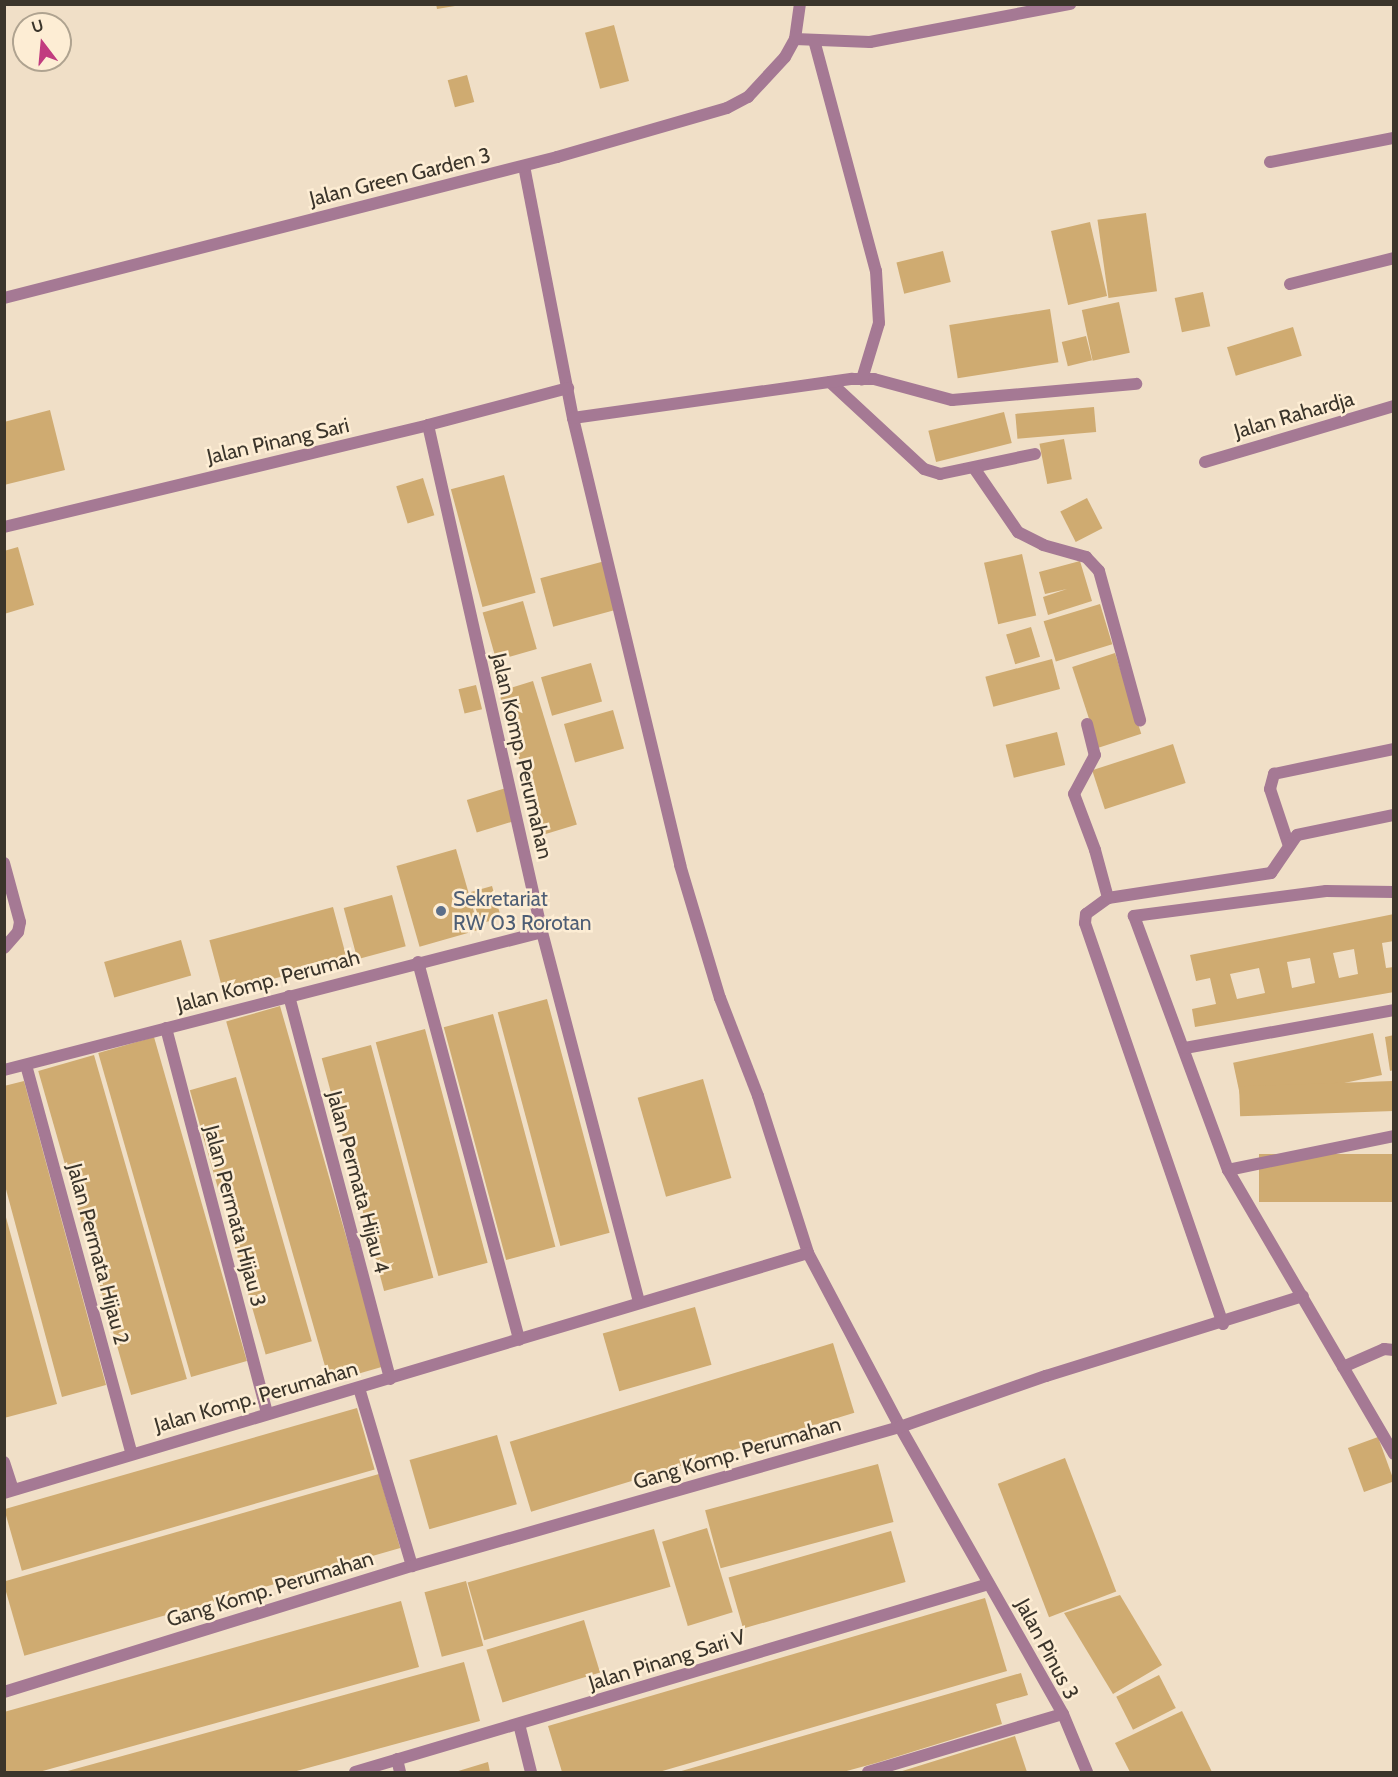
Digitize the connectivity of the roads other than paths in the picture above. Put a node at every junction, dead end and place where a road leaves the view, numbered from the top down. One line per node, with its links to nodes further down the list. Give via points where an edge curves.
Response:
1 (800, 4): 3 (street)
2 (1070, 4): 4 (street, via 870,42)
3 (795, 39): 4 (street); 7 (street, Jalan Green Garden 3, via 768,80 748,97 726,108)
4 (814, 40): 11 (street, via 876,271 879,323)
5 (1394, 138): 6 (street)
6 (1270, 162)
7 (524, 166): 10 (street, Jalan Green Garden 3); 14 (street, Jalan Pinus 3)
8 (1394, 258): 9 (street)
9 (1290, 284)
10 (4, 298)
11 (862, 379): 12 (street); 13 (street, via 952,400)
12 (830, 382): 16 (street); 20 (street, via 924,469 940,474)
13 (1136, 384)
14 (564, 388): 16 (street, Jalan Pinus 3); 17 (street, Jalan Pinang Sari)
15 (1394, 406): 19 (street, Jalan Rahardja)
16 (573, 418): 41 (street, Jalan Pinus 3, via 680,865 720,998 758,1096)
17 (429, 425): 21 (street, Jalan Pinang Sari); 30 (street, Jalan Komp. Perumahan)
18 (1035, 454): 20 (street)
19 (1205, 462)
20 (974, 468): 22 (street, via 1018,532 1043,546 1086,557 1099,571)
21 (4, 526)
22 (1140, 720)
23 (1087, 724): 29 (street, via 1095,755 1074,794)
24 (1394, 749): 26 (street, via 1274,774 1270,789)
25 (1394, 815): 26 (street, via 1302,833)
26 (1289, 846): 29 (street, via 1271,873)
27 (4, 863): 31 (street, via 20,922 18,933)
28 (1394, 892): 36 (street, via 1326,891 1136,914)
29 (1108, 898): 44 (street, via 1089,910 1085,923)
30 (542, 932): 32 (street, Jalan Komp. Perumah); 43 (street, Jalan Komp. Perumahan)
31 (4, 948)
32 (418, 962): 33 (street, Jalan Komp. Perumah); 45 (street)
33 (289, 996): 35 (street, Jalan Komp. Perumah); 48 (street, Jalan Permata Hijau 4)
34 (1394, 1010): 36 (street)
35 (166, 1028): 37 (street, Jalan Komp. Perumah); 50 (street, Jalan Permata Hijau 3)
36 (1185, 1048): 40 (street)
37 (26, 1065): 38 (street, Jalan Komp. Perumah); 52 (street, Jalan Permata Hijau 2)
38 (4, 1070)
39 (1394, 1136): 40 (street)
40 (1228, 1170): 42 (street)
41 (808, 1253): 43 (street, Jalan Komp. Perumahan); 51 (street, Jalan Pinus 3)
42 (1303, 1296): 44 (street, Gang Komp. Perumahan); 47 (street)
43 (639, 1303): 45 (street, Jalan Komp. Perumahan)
44 (1223, 1324): 51 (street, Gang Komp. Perumahan, via 1046,1376)
45 (519, 1340): 48 (street, Jalan Komp. Perumahan)
46 (1394, 1350): 47 (street, via 1383,1349)
47 (1343, 1367): 53 (street)
48 (390, 1379): 49 (street, Jalan Komp. Perumahan)
49 (359, 1388): 50 (street, Jalan Komp. Perumahan); 56 (street)
50 (267, 1413): 52 (street, Jalan Komp. Perumahan)
51 (900, 1427): 56 (street, Gang Komp. Perumahan); 57 (street, Jalan Pinus 3)
52 (132, 1454): 55 (street, Jalan Komp. Perumahan)
53 (1394, 1454)
54 (4, 1461): 55 (street)
55 (9, 1491)
56 (412, 1566): 58 (street, Gang Komp. Perumahan)
57 (989, 1584): 59 (street, Jalan Pinus 3); 60 (street, Jalan Pinang Sari V)
58 (4, 1692)
59 (1063, 1714): 65 (street, Jalan Pinus 3); 66 (street)
60 (519, 1725): 61 (street, Jalan Pinang Sari V); 64 (street)
61 (397, 1759): 62 (street, Jalan Pinang Sari V); 63 (street)
62 (355, 1773)
63 (400, 1773)
64 (531, 1773)
65 (868, 1773)
66 (1087, 1773)

